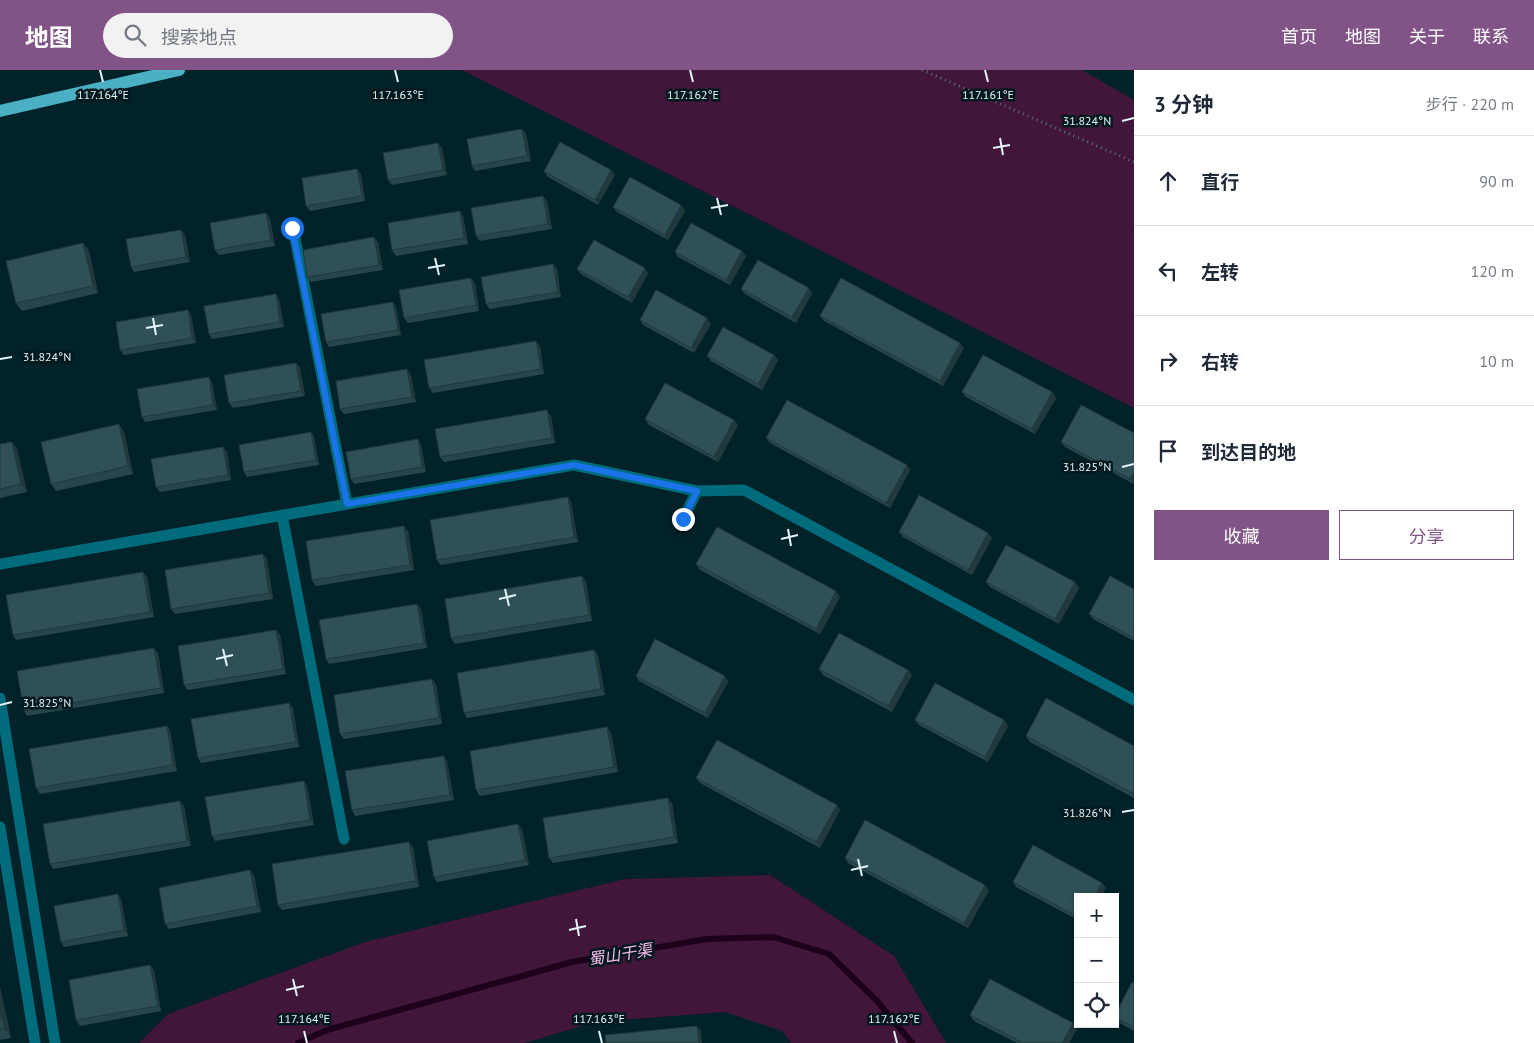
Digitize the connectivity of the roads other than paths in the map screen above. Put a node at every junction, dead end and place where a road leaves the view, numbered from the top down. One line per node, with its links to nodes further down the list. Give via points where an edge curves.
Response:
1 (179, 70): 2 (main road)
2 (0, 111)
3 (292, 228): 5 (lane)
4 (697, 491): 5 (lane, via 574,465); 7 (lane); 10 (lane, via 744,490)
5 (347, 504): 6 (lane)
6 (282, 516): 8 (lane); 12 (lane)
7 (683, 519)
8 (0, 564)
9 (0, 698): 14 (lane)
10 (1134, 700)
11 (0, 827): 13 (lane)
12 (344, 839)
13 (35, 1043)
14 (55, 1043)

